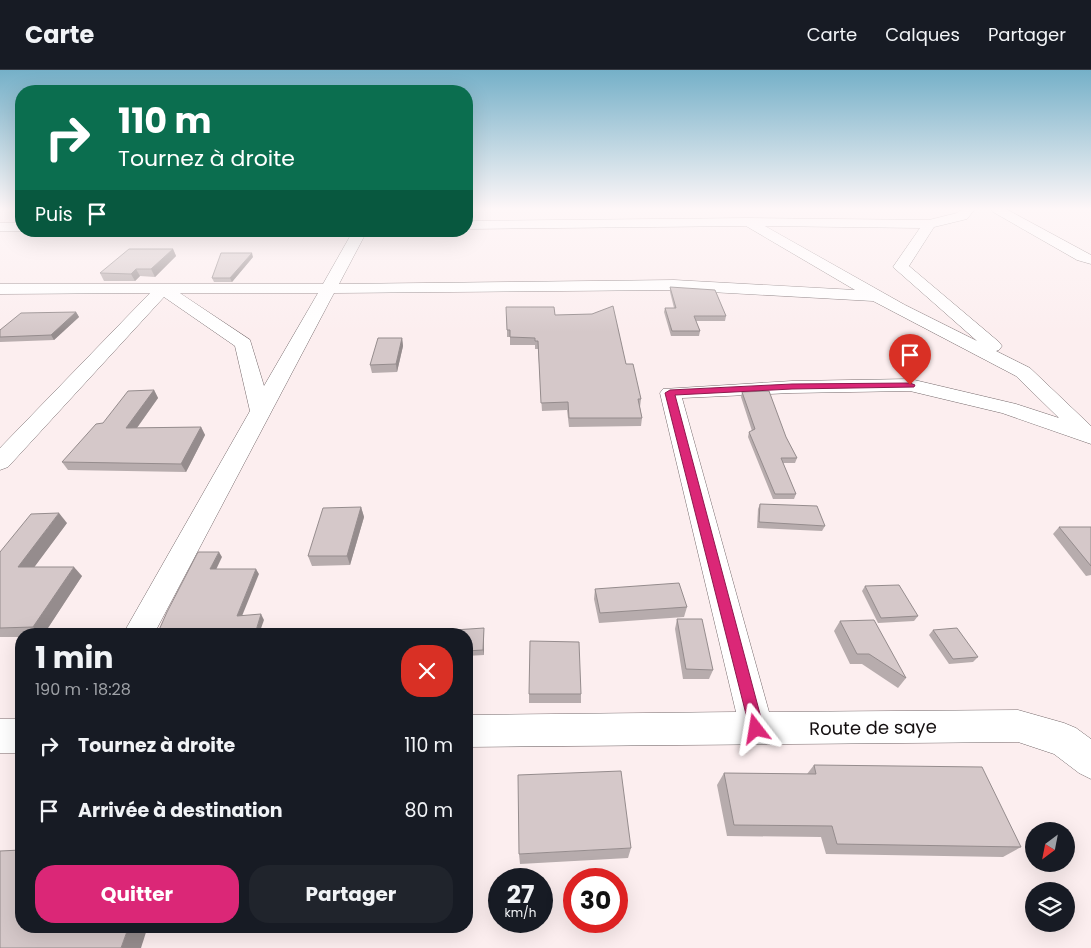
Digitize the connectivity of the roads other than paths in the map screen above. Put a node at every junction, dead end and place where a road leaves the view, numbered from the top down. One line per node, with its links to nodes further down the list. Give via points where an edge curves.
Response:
1 (349, 250): 6 (street)
2 (802, 250): 9 (street)
3 (912, 250): 10 (street, via 901,267)
4 (1070, 250): 5 (street)
5 (1091, 260)
6 (329, 287): 8 (street); 9 (street, via 674,285); 11 (street)
7 (0, 289): 8 (street)
8 (163, 289): 11 (street, via 244,344); 13 (street)
9 (876, 296): 10 (street)
10 (1023, 372): 12 (street)
11 (261, 412): 14 (street)
12 (1090, 437): 15 (street, via 1009,408 910,385 670,393)
13 (0, 462)
14 (141, 628)
15 (756, 729): 16 (street, Route de saye); 19 (street, Route de saye, via 1018,726 1064,740)
16 (473, 731)
17 (0, 736): 18 (street)
18 (15, 736)
19 (1091, 761)

